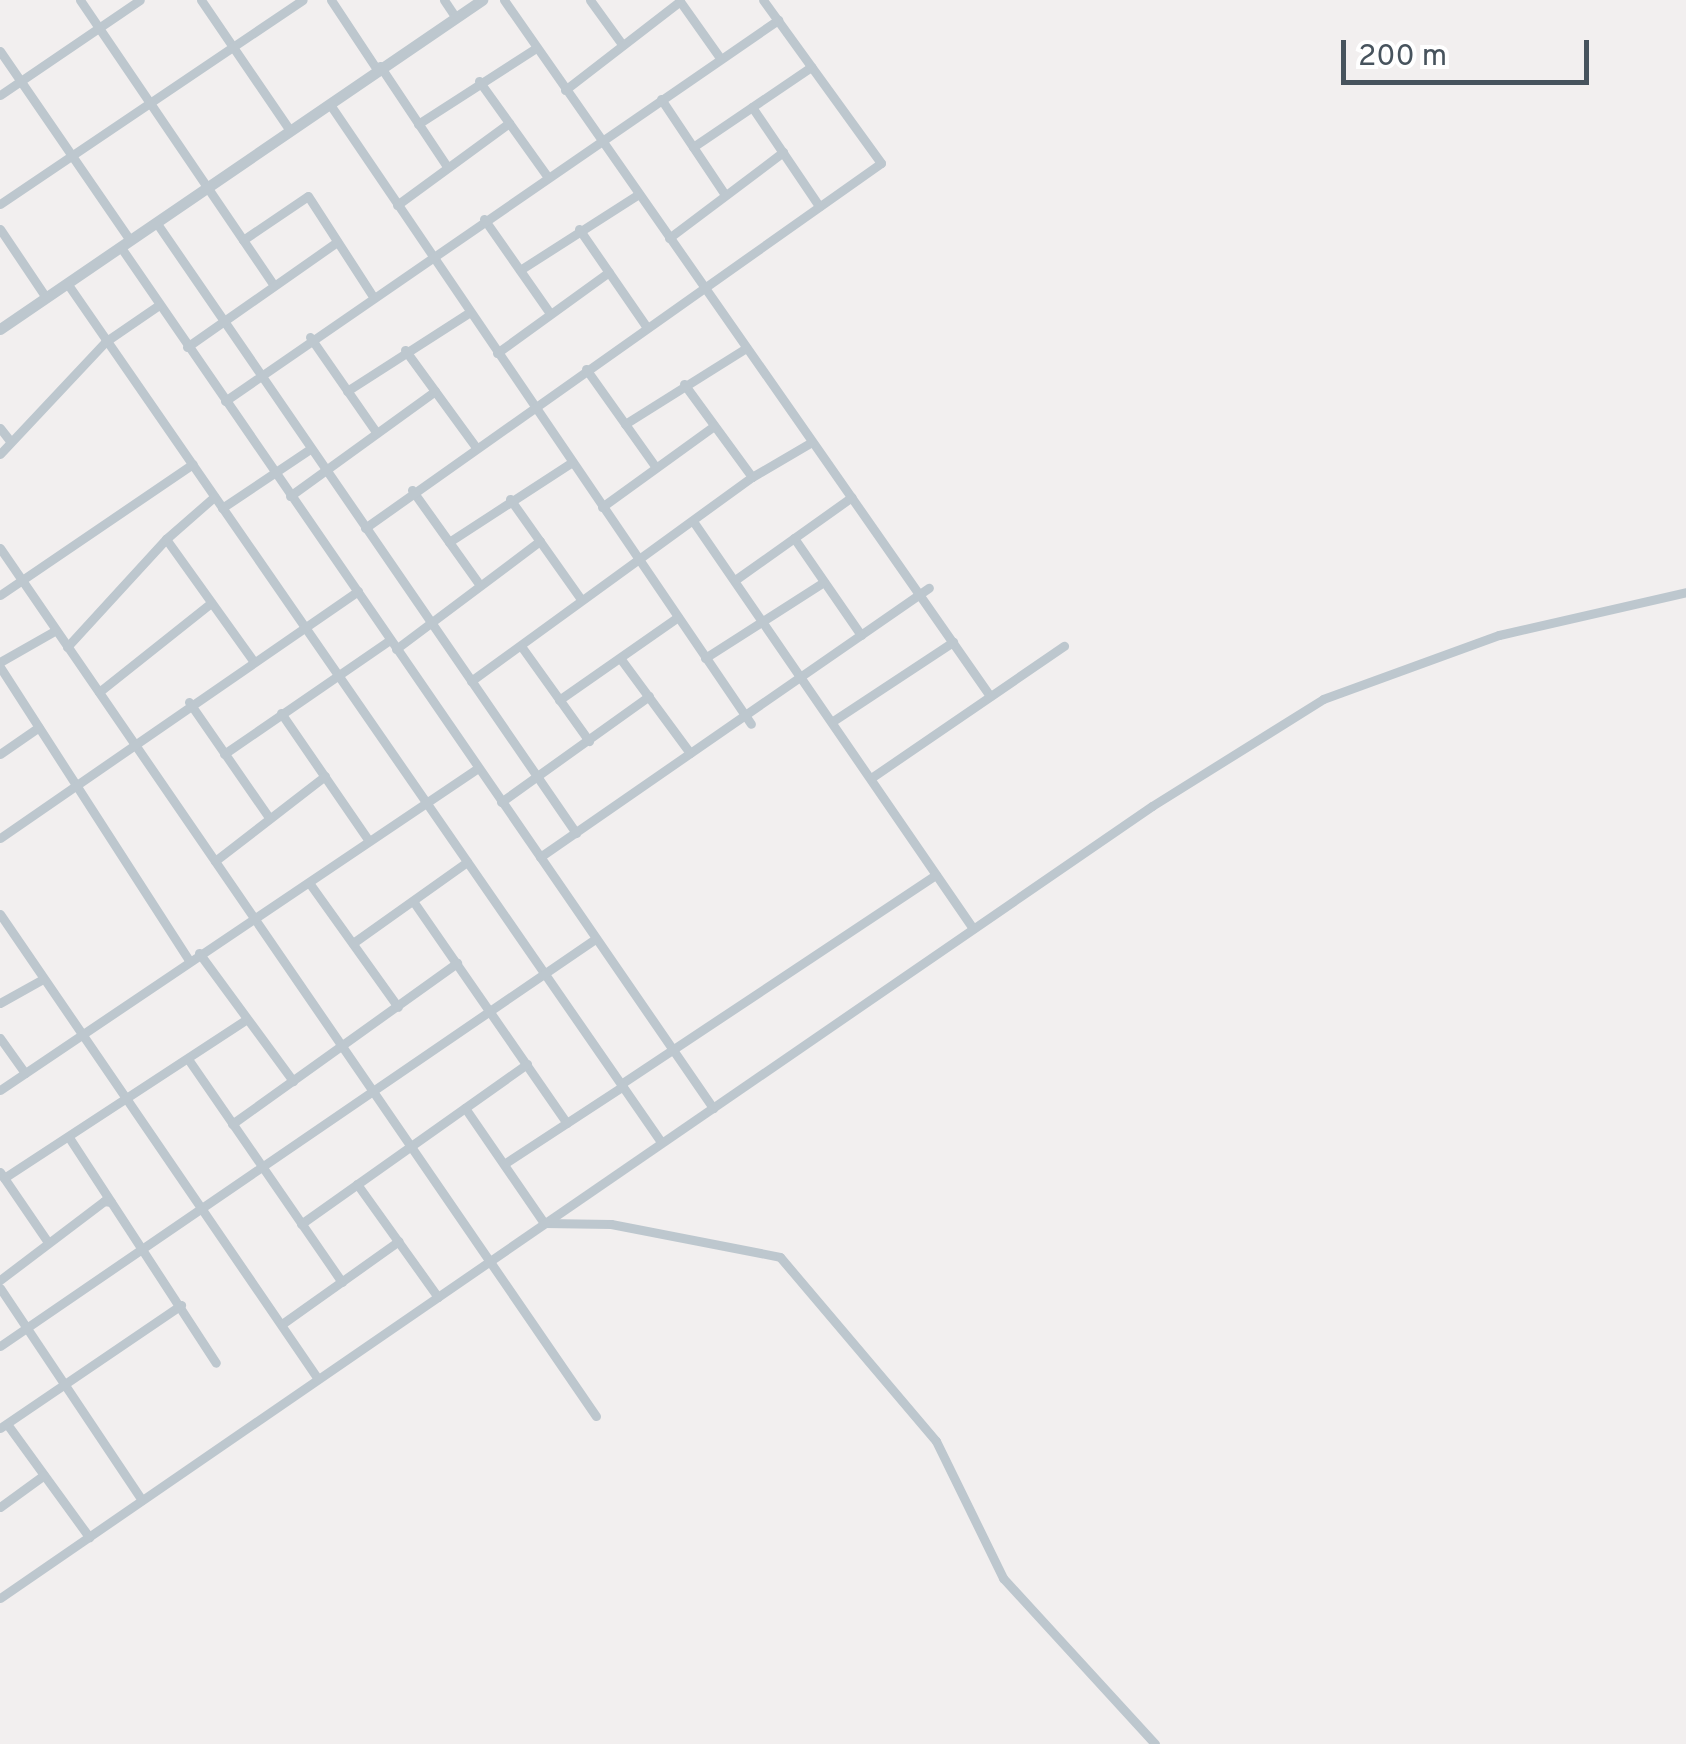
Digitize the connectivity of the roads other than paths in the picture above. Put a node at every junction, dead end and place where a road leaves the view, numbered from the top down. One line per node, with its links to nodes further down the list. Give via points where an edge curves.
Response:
1 (80, 0): 14 (street)
2 (140, 0): 14 (street)
3 (201, 0): 16 (street)
4 (303, 0): 16 (street)
5 (330, 0): 21 (street)
6 (444, 0): 12 (street)
7 (482, 0): 12 (street)
8 (504, 0): 17 (street)
9 (680, 0): 15 (street); 19 (street)
10 (764, 0): 13 (street)
11 (592, 1): 15 (street)
12 (454, 15): 21 (street)
13 (778, 20): 19 (street); 20 (street)
14 (99, 28): 22 (street); 27 (street)
15 (621, 43): 24 (street)
16 (233, 46): 27 (street); 32 (street)
17 (536, 48): 23 (street); 24 (street)
18 (0, 50): 22 (street)
19 (720, 58): 26 (street)
20 (812, 67): 29 (street); 44 (street, via 881,163)
21 (379, 68): 28 (street); 31 (street)
22 (20, 81): 25 (street); 36 (street)
23 (478, 82): 30 (street); 31 (street)
24 (565, 90): 33 (street)
25 (0, 94)
26 (660, 99): 33 (street); 34 (street)
27 (151, 102): 36 (street); 39 (street)
28 (332, 106): 32 (street); 43 (street)
29 (752, 107): 34 (street); 35 (street)
30 (508, 123): 37 (street); 38 (street)
31 (418, 124): 37 (street)
32 (289, 129): 39 (street)
33 (604, 144): 38 (street); 41 (street)
34 (693, 147): 40 (street)
35 (782, 152): 40 (street); 44 (street)
36 (72, 155): 42 (street); 52 (street)
37 (446, 165): 43 (street)
38 (547, 176): 45 (street)
39 (207, 185): 46 (street); 50 (street)
40 (724, 193): 49 (street)
41 (638, 194): 48 (street); 49 (street)
42 (0, 204)
43 (396, 205): 53 (street)
44 (819, 206): 58 (street)
45 (484, 219): 53 (street); 54 (street)
46 (158, 225): 52 (street); 64 (street)
47 (0, 229): 60 (street)
48 (580, 229): 54 (street); 55 (street)
49 (669, 238): 58 (street)
50 (243, 240): 51 (street, via 308,196); 56 (street)
51 (337, 242): 56 (street); 59 (street)
52 (126, 244): 57 (street); 61 (street)
53 (434, 259): 59 (street); 62 (street)
54 (520, 270): 63 (street)
55 (609, 272): 63 (street); 65 (street)
56 (274, 284): 64 (street)
57 (69, 286): 60 (street); 68 (street)
58 (706, 291): 65 (street); 70 (street)
59 (372, 294): 67 (street)
60 (45, 296): 66 (street)
61 (158, 305): 68 (street); 69 (street)
62 (470, 312): 71 (street); 72 (street)
63 (550, 312): 72 (street)
64 (223, 323): 69 (street); 74 (street)
65 (646, 326): 73 (street)
66 (0, 329)
67 (310, 338): 74 (street); 76 (street)
68 (106, 342): 84 (street); 90 (street)
69 (187, 347): 78 (street)
70 (746, 348): 75 (street); 85 (street)
71 (406, 350): 76 (street); 77 (street)
72 (497, 353): 79 (street)
73 (586, 368): 79 (street); 80 (street)
74 (260, 377): 78 (street); 87 (street)
75 (684, 384): 80 (street); 81 (street)
76 (347, 391): 83 (street)
77 (435, 391): 83 (street); 86 (street)
78 (225, 401): 93 (street)
79 (536, 410): 86 (street); 89 (street)
80 (625, 424): 91 (street)
81 (714, 426): 91 (street); 94 (street)
82 (0, 428): 84 (street)
83 (376, 432): 92 (street)
84 (10, 441): 88 (street)
85 (812, 442): 94 (street); 98 (street)
86 (475, 446): 95 (street)
87 (310, 449): 92 (street); 93 (street)
88 (0, 454)
89 (572, 462): 99 (street); 100 (street)
90 (193, 464): 97 (street); 110 (street)
91 (655, 466): 100 (street)
92 (326, 472): 96 (street); 103 (street)
93 (274, 473): 96 (street); 101 (street)
94 (752, 477): 102 (street)
95 (412, 490): 103 (street); 107 (street)
96 (290, 496): 114 (street)
97 (214, 497): 101 (street); 104 (street)
98 (852, 498): 105 (street); 115 (street)
99 (510, 499): 106 (street); 107 (street)
100 (602, 507): 109 (street)
101 (222, 508): 123 (street)
102 (695, 524): 109 (street); 111 (street)
103 (365, 528): 122 (street)
104 (166, 538): 119 (street); 128 (street)
105 (794, 538): 111 (street); 112 (street)
106 (540, 541): 113 (street); 118 (street)
107 (449, 542): 113 (street)
108 (0, 548): 110 (street)
109 (640, 562): 118 (street); 120 (street)
110 (24, 580): 117 (street); 124 (street)
111 (735, 580): 121 (street)
112 (824, 582): 121 (street); 125 (street)
113 (478, 584): 122 (street)
114 (358, 591): 123 (street); 127 (street)
115 (924, 591): 125 (street); 126 (street)
116 (1686, 592): 171 (street, via 1499,636 1323,699)
117 (0, 595)
118 (580, 598): 129 (street)
119 (211, 604): 131 (street); 138 (street)
120 (678, 617): 132 (street); 133 (street)
121 (764, 620): 133 (street); 135 (street)
122 (432, 624): 127 (street); 137 (street)
123 (307, 626): 131 (street); 136 (street)
124 (56, 630): 128 (street); 134 (street)
125 (861, 636): 135 (street)
126 (953, 642): 140 (street); 145 (street)
127 (393, 644): 136 (street); 152 (street)
128 (67, 646): 138 (street)
129 (521, 646): 137 (street); 141 (street)
130 (1064, 646): 140 (street)
131 (252, 658): 142 (street)
132 (620, 658): 139 (street); 141 (street)
133 (705, 658): 144 (street)
134 (0, 664): 146 (street)
135 (802, 676): 144 (street); 145 (street)
136 (339, 677): 143 (street); 158 (street)
137 (471, 681): 154 (street)
138 (99, 692): 148 (street)
139 (650, 696): 147 (street); 149 (street)
140 (990, 696): 155 (street)
141 (559, 700): 147 (street)
142 (189, 702): 148 (street); 151 (street)
143 (281, 713): 151 (street); 153 (street)
144 (748, 720): 149 (street)
145 (833, 721): 155 (street)
146 (39, 728): 150 (street); 156 (street)
147 (589, 741): 154 (street)
148 (137, 744): 156 (street); 164 (street)
149 (690, 753): 160 (street)
150 (0, 754)
151 (224, 754): 159 (street)
152 (478, 768): 157 (street); 158 (street)
153 (325, 776): 159 (street); 162 (street)
154 (538, 778): 157 (street); 160 (street)
155 (871, 778): 166 (street)
156 (76, 780): 161 (street); 175 (street)
157 (502, 802): 163 (street)
158 (427, 803): 162 (street); 165 (street)
159 (268, 816): 164 (street)
160 (576, 832): 163 (street)
161 (0, 838)
162 (368, 838): 167 (street)
163 (540, 858): 172 (street)
164 (215, 860): 170 (street)
165 (468, 862): 168 (street); 177 (street)
166 (936, 875): 171 (street); 186 (street)
167 (310, 884): 170 (street); 173 (street)
168 (413, 901): 173 (street); 176 (street)
169 (0, 914): 178 (street)
170 (256, 920): 174 (street); 185 (street)
171 (973, 929): 196 (street)
172 (594, 939): 177 (street); 186 (street)
173 (353, 944): 180 (street)
174 (199, 953): 175 (street); 182 (street)
175 (189, 960): 184 (street)
176 (457, 963): 180 (street); 181 (street)
177 (545, 973): 181 (street); 191 (street)
178 (44, 979): 179 (street); 184 (street)
179 (0, 1003)
180 (398, 1006): 185 (street)
181 (492, 1012): 188 (street); 193 (street)
182 (248, 1019): 187 (street); 190 (street)
183 (0, 1038): 189 (street)
184 (84, 1038): 189 (street); 194 (street)
185 (343, 1045): 190 (street); 193 (street)
186 (673, 1050): 191 (street); 196 (street)
187 (188, 1059): 194 (street); 198 (street)
188 (527, 1064): 195 (street); 197 (street)
189 (25, 1073): 192 (street)
190 (292, 1081): 198 (street)
191 (622, 1085): 197 (street); 200 (street)
192 (0, 1090)
193 (376, 1094): 201 (street); 203 (street)
194 (127, 1101): 199 (street); 207 (street)
195 (465, 1108): 201 (street); 202 (street)
196 (713, 1108): 200 (street)
197 (567, 1123): 202 (street)
198 (232, 1124): 203 (street)
199 (70, 1139): 204 (street); 206 (street)
200 (662, 1142): 208 (street)
201 (412, 1145): 205 (street); 213 (street)
202 (504, 1164): 208 (street)
203 (263, 1170): 207 (street); 209 (street)
204 (2, 1175): 211 (street)
205 (356, 1184): 209 (street); 210 (street)
206 (112, 1202): 211 (street); 212 (street)
207 (202, 1212): 212 (street); 219 (street)
208 (544, 1223): 213 (street); 232 (street, via 610,1224 780,1257 936,1441 1003,1578)
209 (301, 1224): 215 (street)
210 (399, 1240): 215 (street); 217 (street)
211 (47, 1241): 214 (street)
212 (145, 1248): 218 (street); 220 (street)
213 (492, 1260): 217 (street); 225 (street)
214 (0, 1280)
215 (342, 1282): 219 (street)
216 (0, 1288): 220 (street)
217 (438, 1297): 223 (street)
218 (180, 1305): 222 (street); 224 (street)
219 (282, 1324): 223 (street)
220 (26, 1328): 221 (street); 224 (street)
221 (0, 1346)
222 (216, 1363)
223 (318, 1379): 228 (street)
224 (65, 1384): 226 (street); 228 (street)
225 (596, 1416)
226 (3, 1426): 227 (street)
227 (44, 1475): 229 (street); 230 (street)
228 (142, 1500): 230 (street)
229 (0, 1508)
230 (88, 1537): 231 (street)
231 (0, 1598)
232 (1155, 1744)

